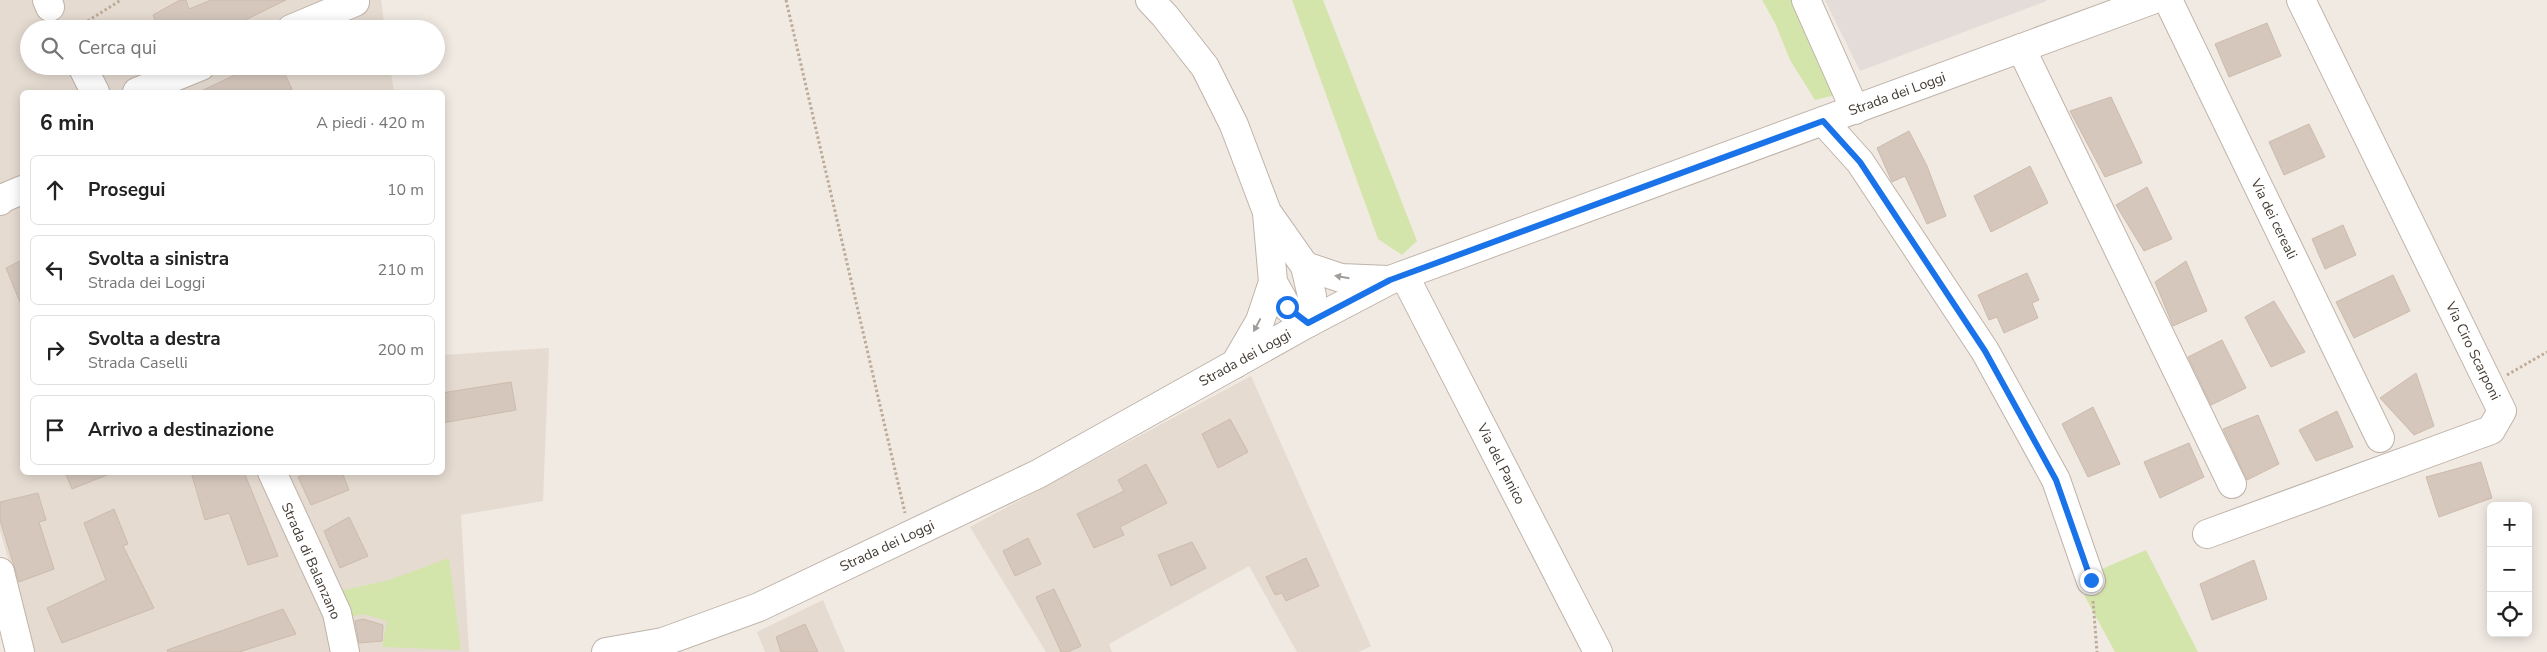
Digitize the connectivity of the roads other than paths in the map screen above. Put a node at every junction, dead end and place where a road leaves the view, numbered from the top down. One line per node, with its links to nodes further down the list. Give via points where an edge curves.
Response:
1 (1150, 0): 17 (street, via 1204,67 1234,125)
2 (1806, 0): 13 (street)
3 (2152, 0): 8 (street, Strada dei Loggi)
4 (2168, 0): 24 (street, Via dei cereali)
5 (2302, 0): 27 (street, Via Ciro Scarponi, via 2502,411 2491,430)
6 (356, 2): 7 (street)
7 (313, 20)
8 (2013, 51): 13 (street, Strada dei Loggi); 21 (street); 26 (street)
9 (86, 75): 11 (street)
10 (188, 78): 12 (street)
11 (94, 90)
12 (144, 90)
13 (1855, 110): 14 (street, Strada dei Loggi)
14 (1823, 121): 19 (street, Strada dei Loggi); 29 (street, via 1860,162 1985,351 2056,480)
15 (20, 191): 16 (street)
16 (0, 201)
17 (1266, 212): 18 (street); 20 (street)
18 (1305, 266): 19 (street, one-way to 18, via 1341,278); 22 (street, via 1312,296)
19 (1397, 278): 22 (street, Strada dei Loggi); 33 (street, Via del Panico)
20 (1273, 282): 22 (street, via 1287,307); 23 (street, one-way to 23, via 1260,321)
21 (2125, 304)
22 (1308, 323): 23 (street, Strada dei Loggi)
23 (1234, 365): 32 (street, Strada dei Loggi, via 1038,474 759,607 662,642)
24 (2380, 438)
25 (273, 475): 31 (street, Strada di Balanzano, via 337,613)
26 (2232, 484)
27 (2207, 534)
28 (0, 572): 30 (street)
29 (2091, 580)
30 (20, 652)
31 (345, 652)
32 (606, 652)
33 (1598, 652)

